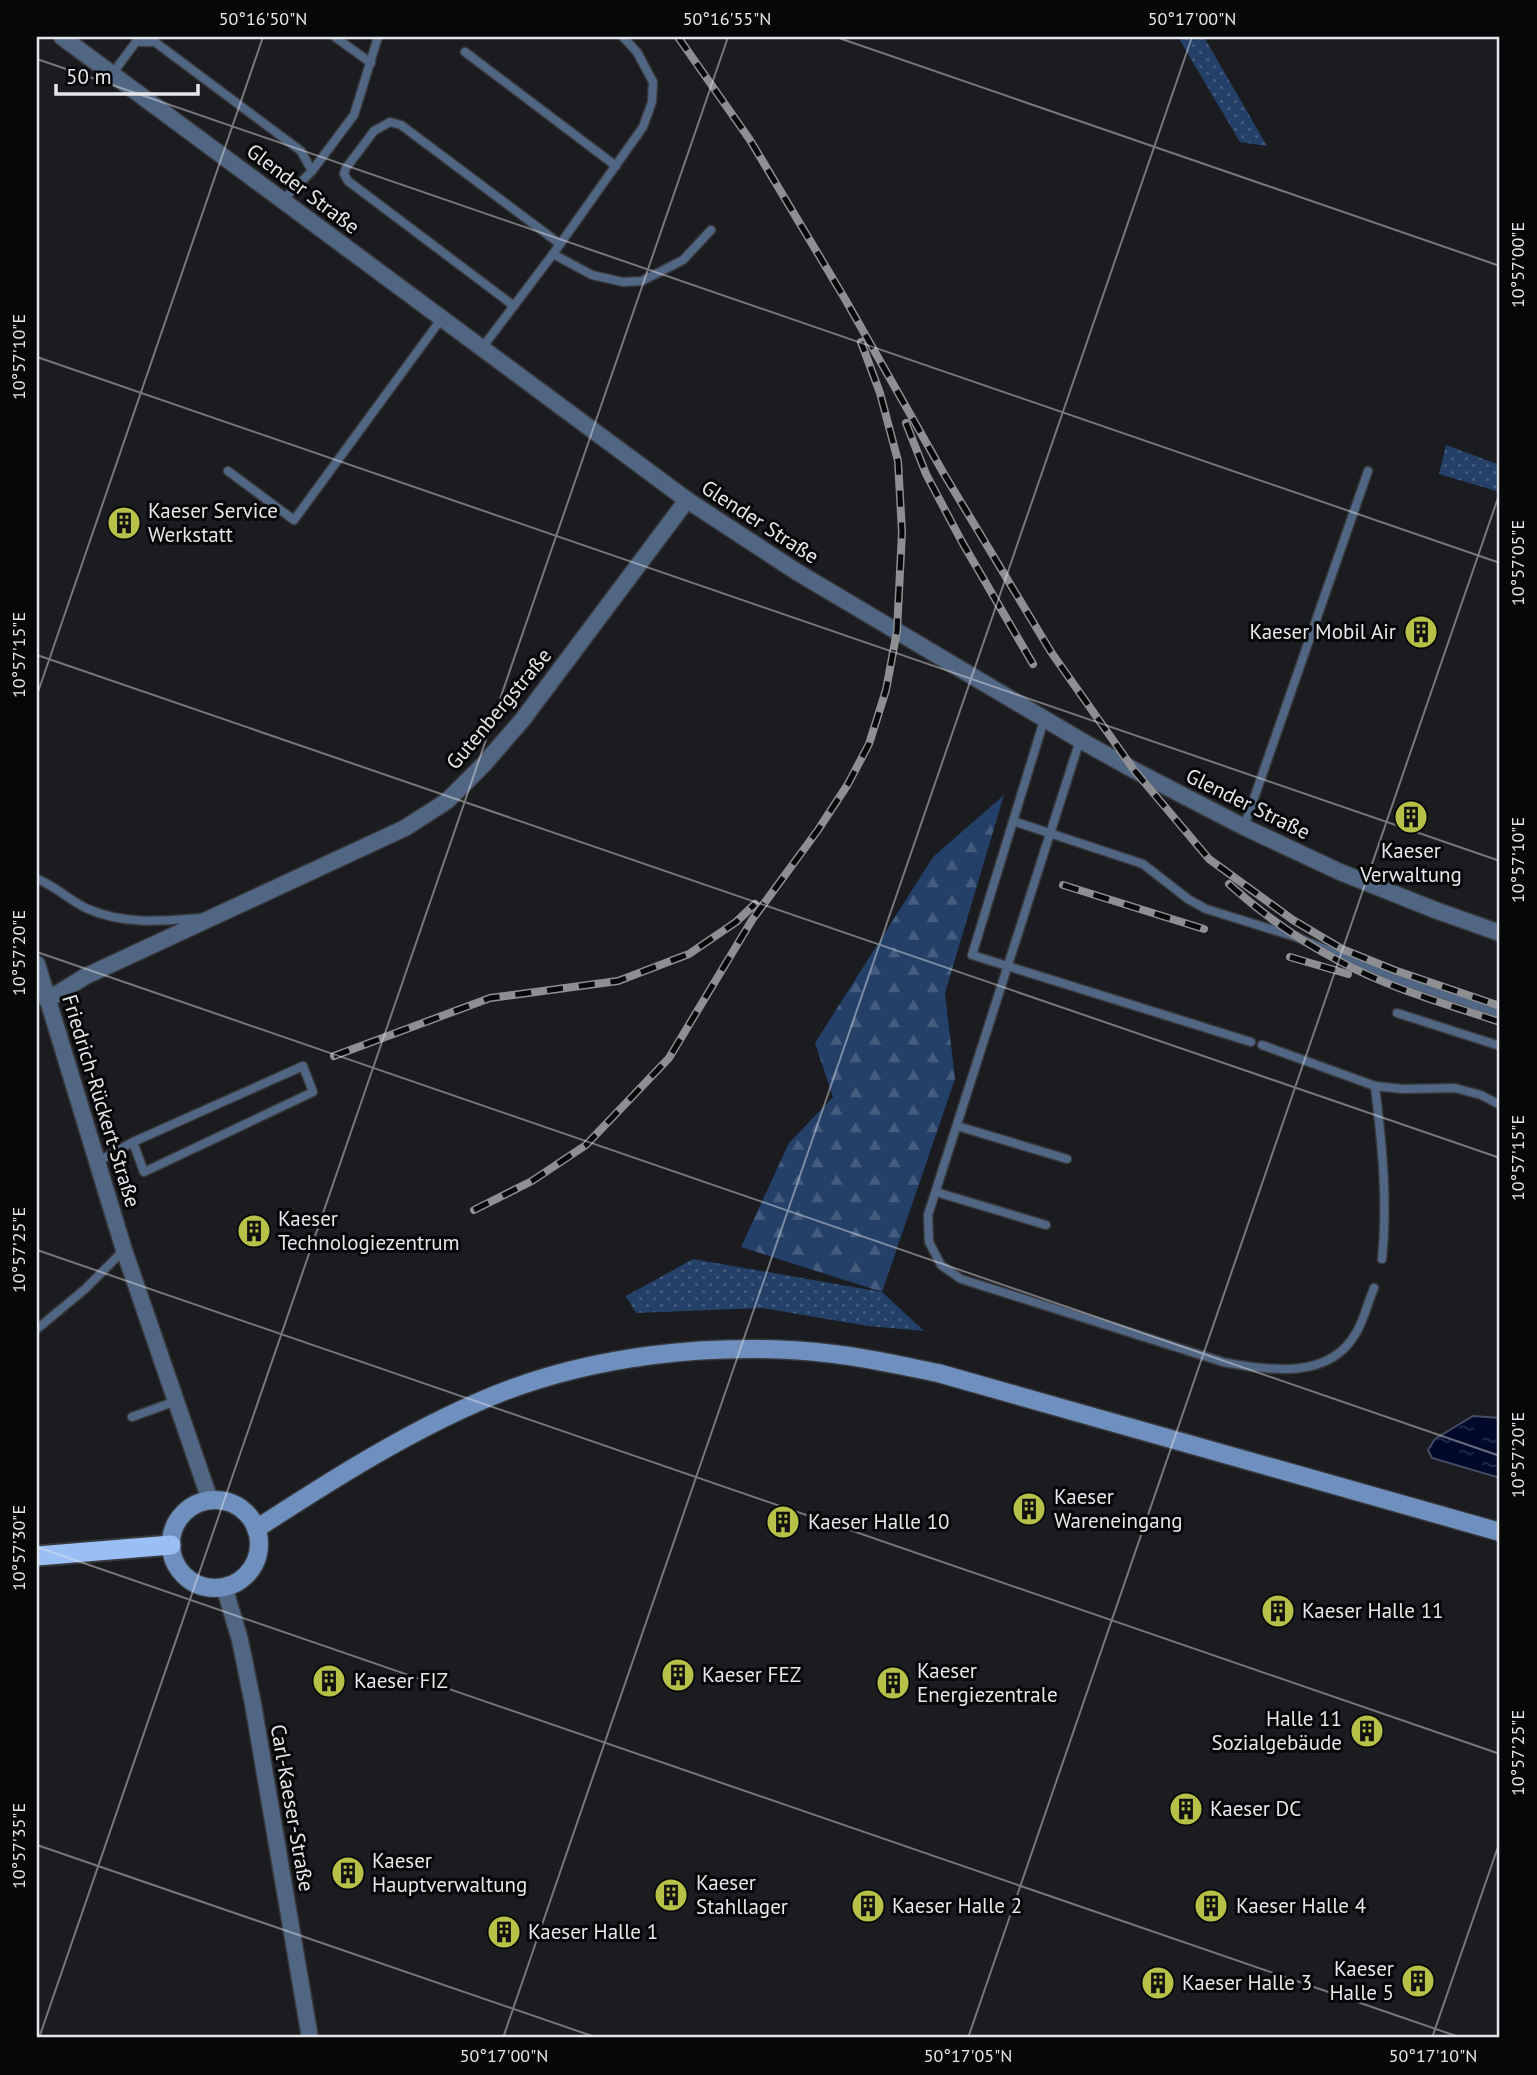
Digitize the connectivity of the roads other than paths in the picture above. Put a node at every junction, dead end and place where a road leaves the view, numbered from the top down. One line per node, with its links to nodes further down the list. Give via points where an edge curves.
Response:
1 (62, 37): 8 (street, Glender Straße)
2 (335, 37): 7 (lane)
3 (378, 37): 7 (lane)
4 (623, 37): 9 (lane, via 653,82 652,102 643,127)
5 (138, 39): 8 (lane); 10 (lane, via 155,42 301,151)
6 (465, 52): 9 (lane)
7 (371, 63): 10 (lane, via 354,115)
8 (113, 74): 11 (street, Glender Straße)
9 (616, 166): 13 (lane)
10 (312, 171): 11 (lane)
11 (283, 200): 16 (street, Glender Straße)
12 (711, 230): 14 (lane, via 683,260 642,281 592,275)
13 (561, 244): 14 (lane); 15 (lane, via 401,125 390,122 374,131 346,168 348,181)
14 (553, 254): 15 (lane)
15 (513, 306): 17 (lane)
16 (442, 318): 17 (street, Glender Straße); 18 (lane, via 294,520)
17 (482, 348): 20 (street, Glender Straße)
18 (228, 471)
19 (1368, 471): 24 (lane)
20 (687, 500): 21 (street, Glender Straße, via 797,572); 27 (street, Gutenbergstraße, via 523,719 447,801 405,828)
21 (1045, 718): 22 (street, Glender Straße); 23 (lane)
22 (1080, 740): 24 (street, Glender Straße); 25 (lane)
23 (1013, 821): 25 (lane); 30 (lane, via 972,955)
24 (1244, 827): 28 (street, Glender Straße, via 1340,872)
25 (1050, 834): 30 (lane); 33 (lane, via 1143,864 1206,909 1296,937 1397,979)
26 (37, 879): 27 (lane, Gutenbergstraße, via 87,909 124,920)
27 (214, 917): 31 (street, Gutenbergstraße, via 86,976)
28 (1500, 933)
29 (37, 966): 31 (street, Friedrich-Rückert-Straße)
30 (1008, 967): 34 (lane); 39 (lane)
31 (47, 1000): 42 (street, Friedrich-Rückert-Straße)
32 (1397, 1013): 36 (lane)
33 (1500, 1014)
34 (1251, 1042)
35 (1262, 1045): 37 (lane)
36 (1500, 1046)
37 (1375, 1086): 38 (lane, via 1455,1088); 46 (lane, via 1386,1222)
38 (1500, 1105)
39 (957, 1126): 41 (lane); 43 (lane)
40 (133, 1142): 40 (lane, via 144,1172 313,1092 303,1066); 42 (lane)
41 (1067, 1159)
42 (99, 1161): 45 (street, Friedrich-Rückert-Straße)
43 (936, 1192): 44 (lane); 47 (lane, via 928,1215 929,1242 941,1265 961,1279 1223,1362 1261,1369 1324,1363 1343,1351 1357,1333)
44 (1046, 1225)
45 (124, 1250): 48 (lane); 49 (street, Friedrich-Rückert-Straße)
46 (1382, 1259)
47 (1374, 1288)
48 (37, 1329)
49 (176, 1401): 50 (lane); 51 (street, Friedrich-Rückert-Straße)
50 (132, 1417)
51 (210, 1500): 52 (main road, via 234,1504); 54 (main road, via 180,1517)
52 (256, 1529): 53 (main road, via 395,1443 519,1387 583,1368 657,1355 762,1349 832,1353 938,1373); 56 (main road, via 253,1564 238,1581)
53 (1500, 1532)
54 (172, 1545): 55 (highway); 56 (main road, via 177,1566 190,1580 212,1588)
55 (37, 1556)
56 (224, 1586): 57 (street, Carl-Kaeser-Straße, via 253,1704)
57 (310, 2038)

